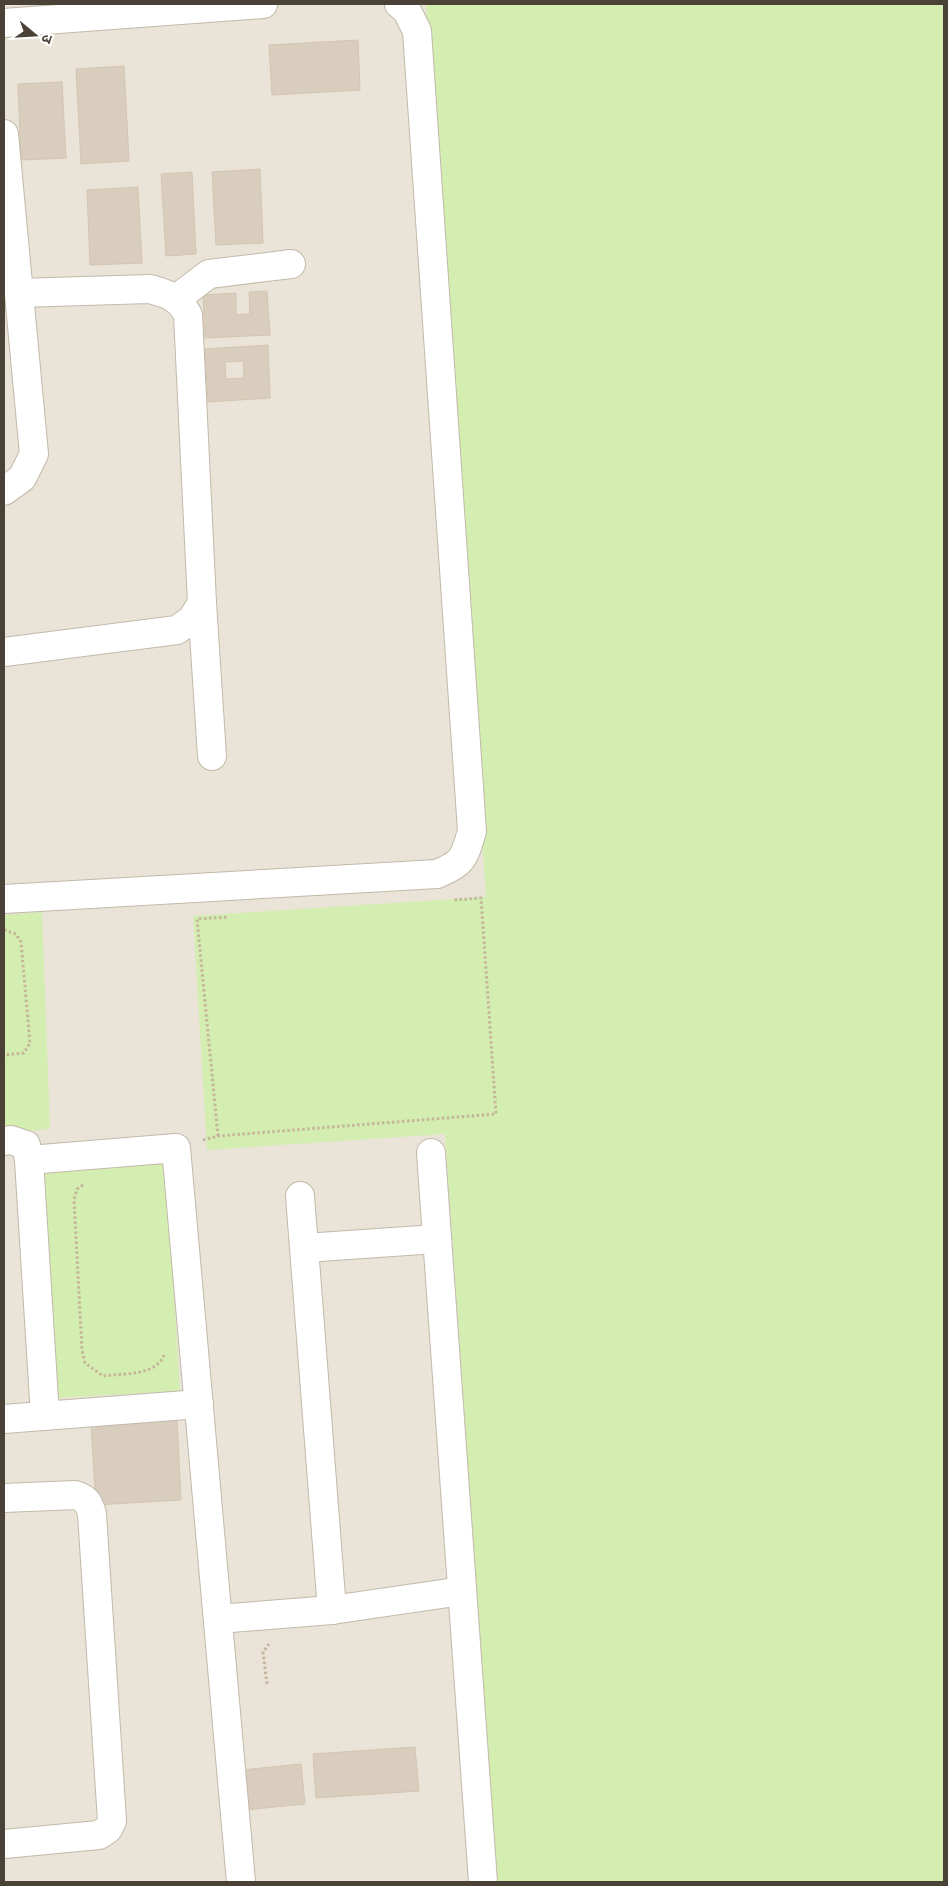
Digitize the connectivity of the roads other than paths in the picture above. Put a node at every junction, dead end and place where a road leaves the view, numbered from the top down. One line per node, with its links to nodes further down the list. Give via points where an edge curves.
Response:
1 (263, 4): 3 (street)
2 (399, 4): 12 (street, via 407,11 417,31 472,831 466,851 458,866 437,874)
3 (4, 23)
4 (4, 134): 6 (street)
5 (291, 264): 7 (street, via 209,274)
6 (19, 293): 7 (street, via 150,289); 8 (street, via 34,454 22,478)
7 (176, 299): 9 (street, via 188,315)
8 (4, 491)
9 (202, 603): 10 (street, via 192,620 177,630); 11 (street)
10 (4, 652)
11 (212, 756)
12 (4, 899)
13 (4, 1141): 15 (street, via 26,1146)
14 (430, 1153): 17 (street)
15 (29, 1160): 19 (street, via 176,1148); 20 (street)
16 (300, 1196): 18 (street)
17 (436, 1238): 18 (street); 23 (street)
18 (305, 1248): 24 (street)
19 (199, 1404): 20 (street); 25 (street)
20 (45, 1416): 21 (street)
21 (4, 1419)
22 (4, 1498): 26 (street, via 75,1495 89,1503 112,1820 108,1829 98,1835)
23 (462, 1591): 24 (street); 28 (street)
24 (332, 1610): 25 (street)
25 (218, 1619): 27 (street)
26 (4, 1844)
27 (241, 1882)
28 (482, 1882)

